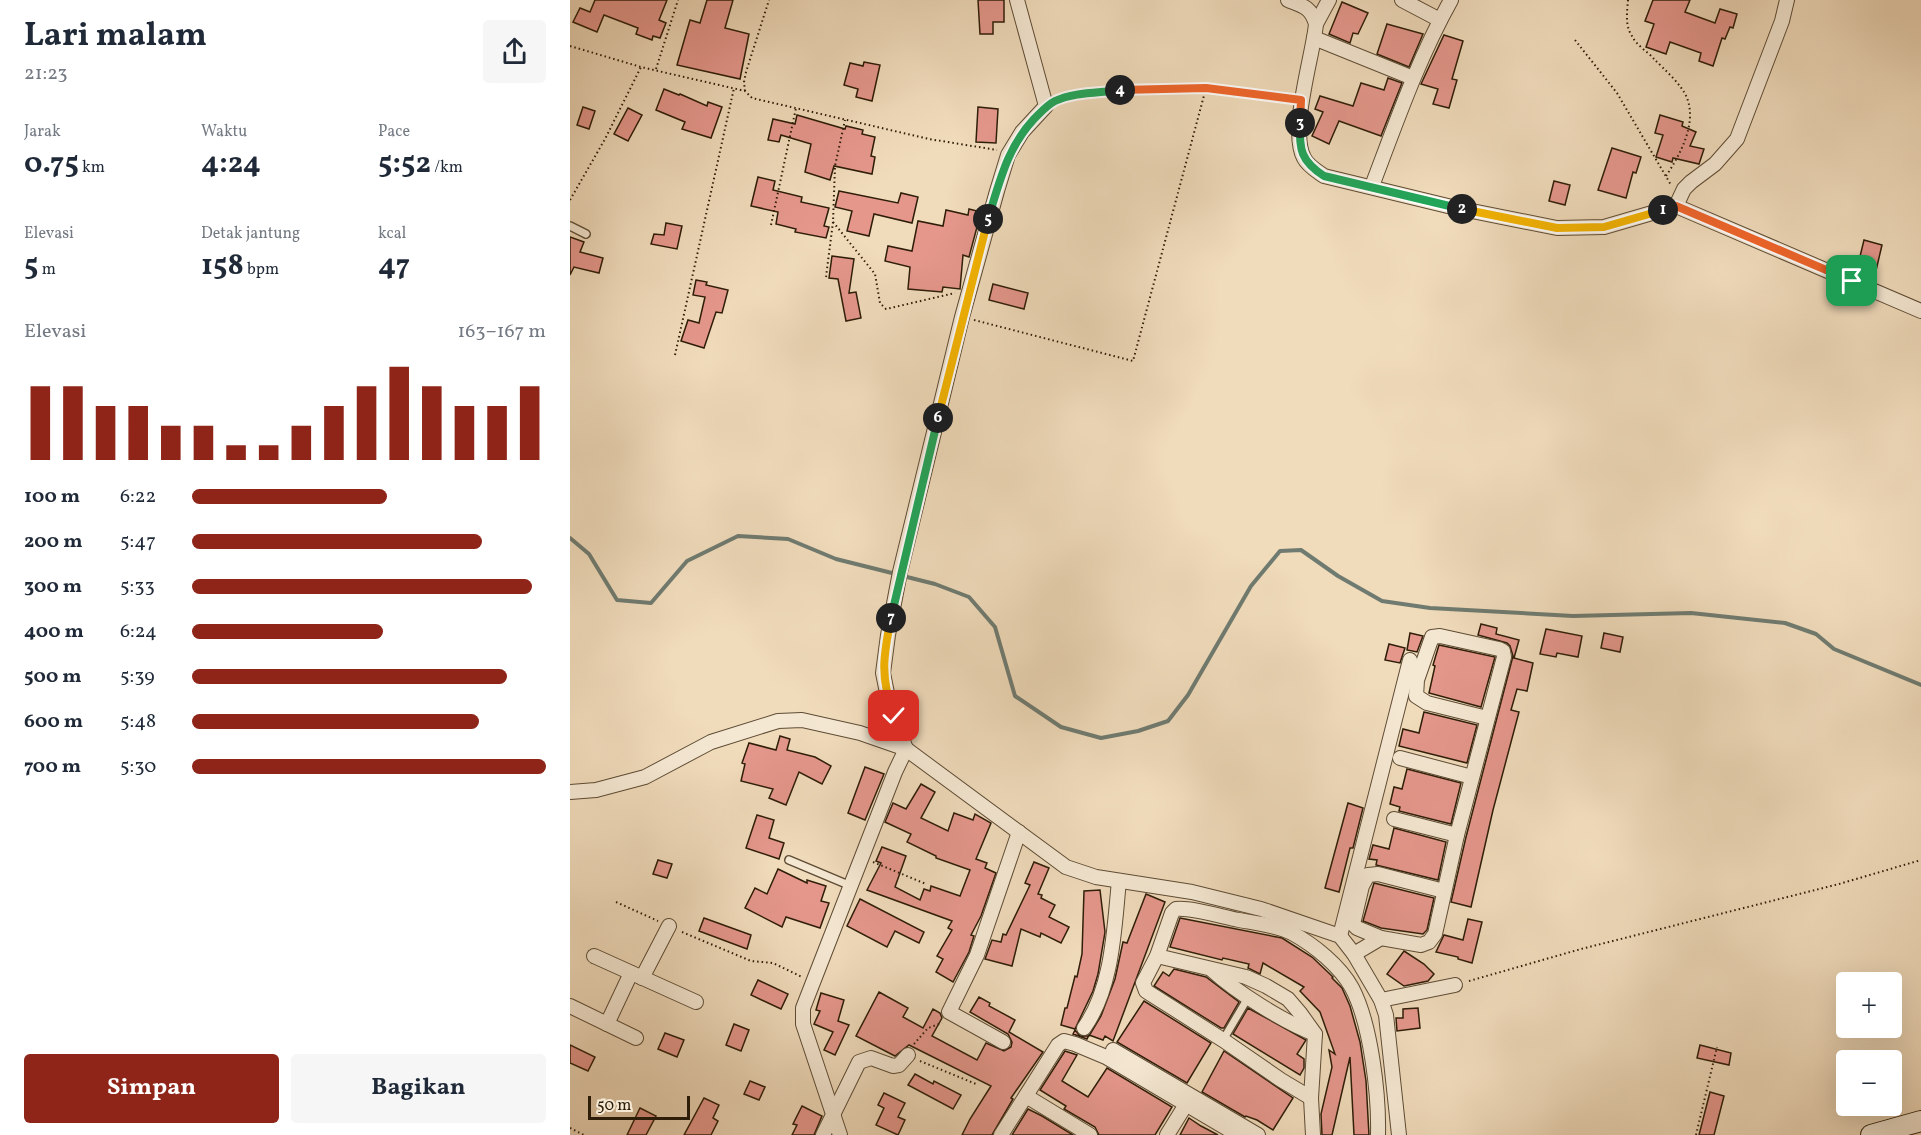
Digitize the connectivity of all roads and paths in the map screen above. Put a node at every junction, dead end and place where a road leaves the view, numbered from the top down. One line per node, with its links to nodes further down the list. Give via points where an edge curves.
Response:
1 (678, 0): 16 (path)
2 (769, 0): 20 (path, via 746,72)
3 (1017, 0): 22 (street)
4 (1288, 0): 11 (street, via 1307,8)
5 (1329, 0): 11 (street)
6 (1402, 0): 10 (street)
7 (1451, 0): 10 (street)
8 (1628, 0): 26 (path, via 1632,36 1687,98 1687,135)
9 (1787, 0): 29 (street, via 1737,139 1715,164 1691,182)
10 (1440, 20): 17 (street)
11 (1316, 24): 12 (street)
12 (1314, 38): 17 (street); 21 (street)
13 (1575, 40): 26 (path, via 1617,93)
14 (570, 46): 15 (path)
15 (640, 67): 16 (path); 28 (path)
16 (655, 70): 18 (path)
17 (1413, 78): 27 (street)
18 (734, 88): 20 (path); 38 (path)
19 (1206, 88): 21 (path); 22 (path, via 1132,89 1069,96); 37 (path, via 1133,362)
20 (745, 91): 23 (path, via 752,98)
21 (1301, 100): 27 (street, via 1299,140 1303,157 1312,168 1324,176)
22 (1046, 106): 25 (street, via 1022,132)
23 (796, 108): 24 (path); 31 (path)
24 (845, 120): 25 (path, via 993,148); 30 (path, via 835,166)
25 (1008, 155): 35 (street)
26 (1666, 176): 29 (path)
27 (1372, 186): 29 (street, via 1557,228 1604,227)
28 (570, 200)
29 (1678, 202): 36 (street)
30 (833, 222): 34 (path); 35 (path, via 875,274 882,307)
31 (771, 225)
32 (570, 226): 33 (lane)
33 (586, 234)
34 (826, 277)
35 (969, 290): 37 (street)
36 (1921, 311)
37 (962, 317): 41 (street, via 900,572 883,673)
38 (675, 355)
39 (1410, 660): 57 (street)
40 (1487, 718): 40 (street, via 1503,651 1432,637 1417,680 1416,696 1427,703); 43 (street)
41 (906, 749): 44 (street, via 802,720 778,721 711,742 645,777 596,790); 46 (street); 48 (street)
42 (1400, 758): 43 (street)
43 (1472, 777): 47 (street)
44 (570, 792)
45 (1394, 819): 47 (street)
46 (1019, 832): 51 (street, via 1066,867); 70 (street, via 977,955)
47 (1457, 834): 54 (street)
48 (862, 857): 52 (path); 53 (street)
49 (789, 860): 53 (lane)
50 (1921, 860): 65 (path)
51 (1119, 881): 57 (street, via 1192,892 1261,909); 72 (street, via 1108,965 1093,1015)
52 (926, 884)
53 (851, 886): 64 (street)
54 (1444, 891): 58 (street, via 1435,934 1429,942 1421,945); 58 (street, via 1378,874 1368,875 1353,924)
55 (616, 902): 56 (path)
56 (669, 926): 63 (street); 64 (path, via 751,961 773,963)
57 (1340, 936): 59 (street)
58 (1381, 938): 59 (street)
59 (1354, 954): 67 (street)
60 (594, 956): 63 (street)
61 (1157, 956): 62 (street); 75 (street, via 1143,983 1146,991); 95 (street, via 1172,913 1179,909 1290,932 1318,951 1351,987 1361,1010 1374,1065)
62 (1211, 969): 66 (street); 73 (street, via 1246,977 1288,999)
63 (636, 975): 68 (street); 71 (street)
64 (813, 982): 83 (street, via 803,1008 803,1024)
65 (1455, 985): 67 (street)
66 (1248, 996): 73 (street); 75 (lane)
67 (1381, 1000): 96 (street)
68 (696, 1002)
69 (570, 1006): 71 (street)
70 (949, 1012): 76 (street); 78 (path, via 945,1021 921,1035)
71 (607, 1024): 74 (street)
72 (1084, 1028)
73 (1314, 1034): 81 (street)
74 (636, 1038)
75 (1222, 1040): 81 (street)
76 (1003, 1042)
77 (1717, 1047): 97 (path)
78 (908, 1055): 79 (path); 83 (street, via 893,1066 871,1058 859,1062)
79 (976, 1084)
80 (1026, 1096): 82 (street, via 1064,1041 1106,1057 1112,1049); 89 (street); 90 (street)
81 (1311, 1098): 94 (street)
82 (1188, 1100): 91 (street); 92 (street); 93 (street)
83 (833, 1116): 87 (street); 88 (street)
84 (1921, 1121): 98 (main road)
85 (570, 1128): 86 (path)
86 (585, 1135)
87 (824, 1135)
88 (840, 1135)
89 (1001, 1135)
90 (1090, 1135)
91 (1167, 1135)
92 (1238, 1135)
93 (1258, 1135)
94 (1313, 1135)
95 (1378, 1135)
96 (1399, 1135)
97 (1696, 1135)
98 (1871, 1135)

